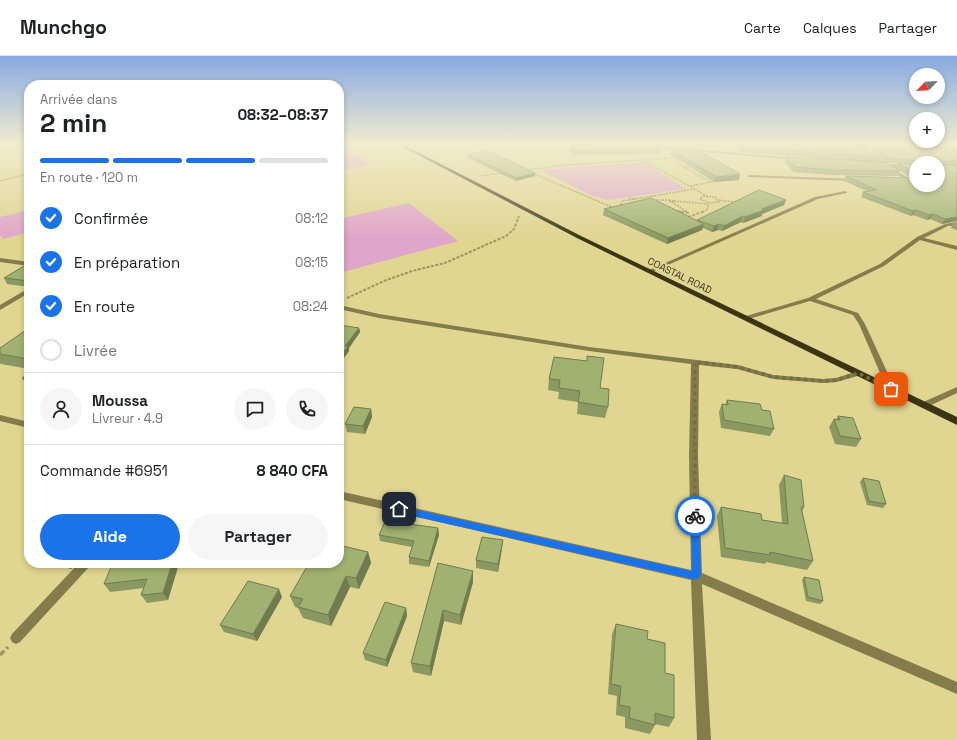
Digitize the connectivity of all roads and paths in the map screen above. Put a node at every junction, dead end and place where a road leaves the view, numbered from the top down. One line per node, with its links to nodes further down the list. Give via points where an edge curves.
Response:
1 (24, 175): 10 (path)
2 (458, 175): 9 (main road, COASTAL ROAD)
3 (488, 175): 9 (path)
4 (537, 175): 28 (path)
5 (670, 175): 15 (path)
6 (699, 175): 14 (path)
7 (901, 175): 13 (street, via 909,180)
8 (750, 176): 12 (street)
9 (464, 178): 27 (main road, COASTAL ROAD)
10 (0, 180)
11 (723, 180): 14 (path)
12 (864, 180)
13 (902, 181)
14 (712, 182): 15 (path)
15 (690, 186): 16 (path)
16 (695, 189): 18 (path); 19 (path)
17 (845, 192): 40 (street, via 816,198)
18 (664, 195): 21 (path); 23 (path)
19 (707, 196): 22 (path); 26 (path, via 700,199)
20 (629, 198): 21 (path)
21 (640, 200): 23 (path); 28 (path, via 623,201)
22 (719, 200): 24 (path, via 732,203); 26 (path, via 717,203)
23 (671, 201): 25 (path, via 655,204); 26 (path); 31 (path)
24 (738, 201)
25 (648, 202)
26 (709, 204): 32 (path, via 707,210)
27 (520, 207): 40 (main road, COASTAL ROAD); 42 (path, via 518,222 506,236 445,263 384,280)
28 (617, 209): 30 (path)
29 (671, 210): 31 (path)
30 (623, 211)
31 (689, 213): 32 (path)
32 (692, 215): 33 (path); 34 (path)
33 (686, 217)
34 (696, 217)
35 (957, 224): 36 (street, via 947,225)
36 (919, 238): 37 (street); 43 (street, via 882,265)
37 (957, 248)
38 (0, 260): 39 (street)
39 (24, 263)
40 (650, 271): 46 (main road, COASTAL ROAD)
41 (24, 293): 44 (street)
42 (345, 299)
43 (810, 299): 46 (street); 49 (street, via 856,314)
44 (0, 308)
45 (344, 308): 47 (street, via 581,348)
46 (745, 318): 48 (main road, COASTAL ROAD)
47 (695, 362): 48 (street, via 738,367 773,377 823,381 837,380); 57 (street)
48 (858, 373): 49 (main road, COASTAL ROAD)
49 (891, 389): 51 (main road, COASTAL ROAD)
50 (957, 390): 51 (street)
51 (924, 405): 53 (main road, COASTAL ROAD)
52 (0, 418): 54 (street)
53 (957, 421)
54 (24, 424)
55 (344, 496): 57 (street)
56 (81, 568): 58 (street)
57 (696, 576): 59 (street); 60 (street)
58 (16, 638)
59 (957, 688)
60 (704, 740)

